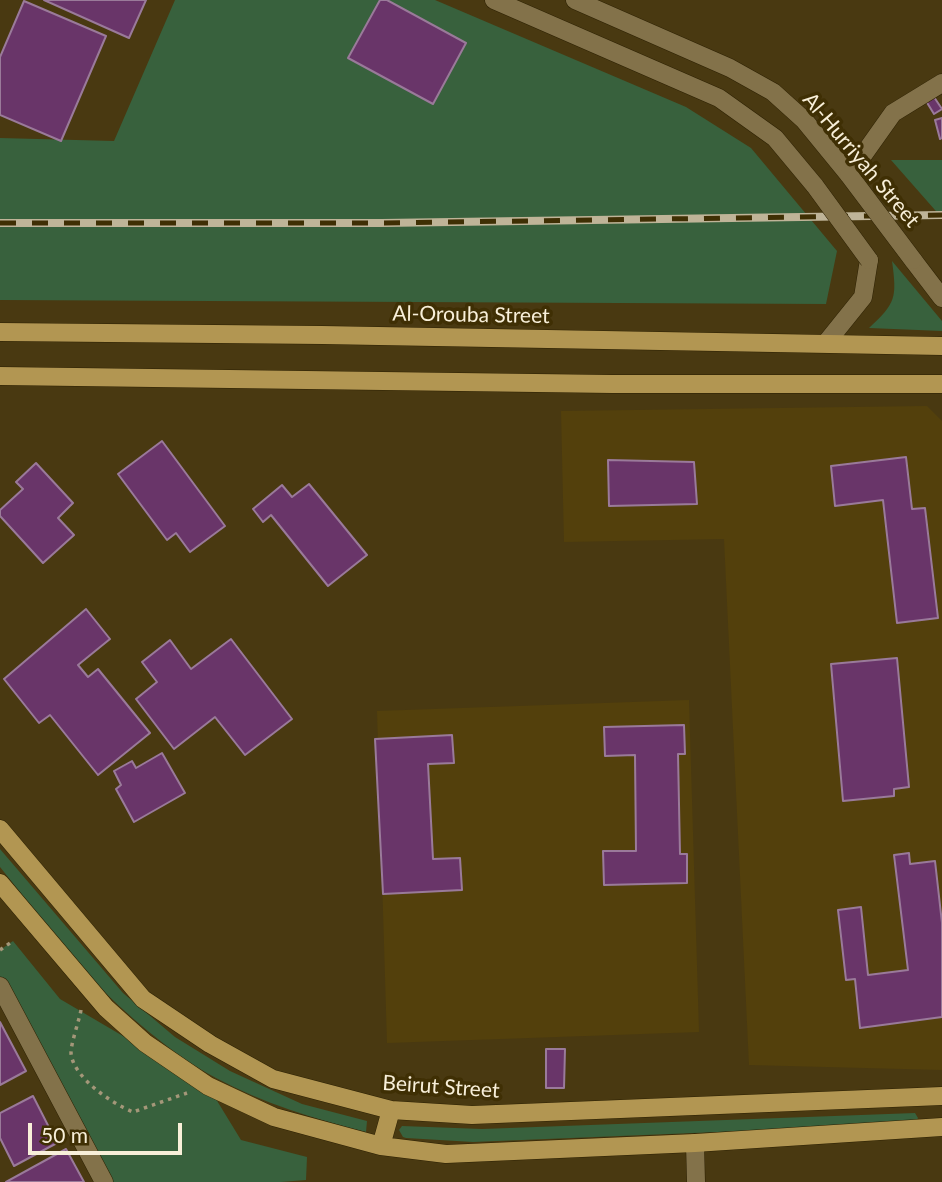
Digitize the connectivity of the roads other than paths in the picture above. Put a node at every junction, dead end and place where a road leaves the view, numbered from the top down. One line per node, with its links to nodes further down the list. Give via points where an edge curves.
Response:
1 (494, 0): 7 (street, bridge, via 719,98 775,138 869,260 863,297)
2 (575, 0): 4 (street, Al-Hurriyah Street, via 730,68 773,92 804,120)
3 (942, 83): 4 (street, via 893,113)
4 (849, 175): 5 (street, Al-Hurriyah Street, bridge)
5 (942, 298)
6 (0, 332): 7 (main road, Al-Orouba Street)
7 (826, 343): 8 (main road, Al-Orouba Street)
8 (942, 346)
9 (0, 376): 10 (main road)
10 (942, 384)
11 (0, 829): 15 (main road, Beirut Street, via 143,999 211,1045 273,1079)
12 (0, 883): 18 (main road, via 106,1008 145,1043 208,1086 274,1117)
13 (0, 986): 19 (street)
14 (942, 1096): 15 (main road, Beirut Street, via 498,1115)
15 (391, 1110): 18 (main road)
16 (942, 1127): 17 (main road)
17 (695, 1143): 18 (main road, via 446,1154); 20 (street)
18 (381, 1146)
19 (104, 1182)
20 (696, 1182)

